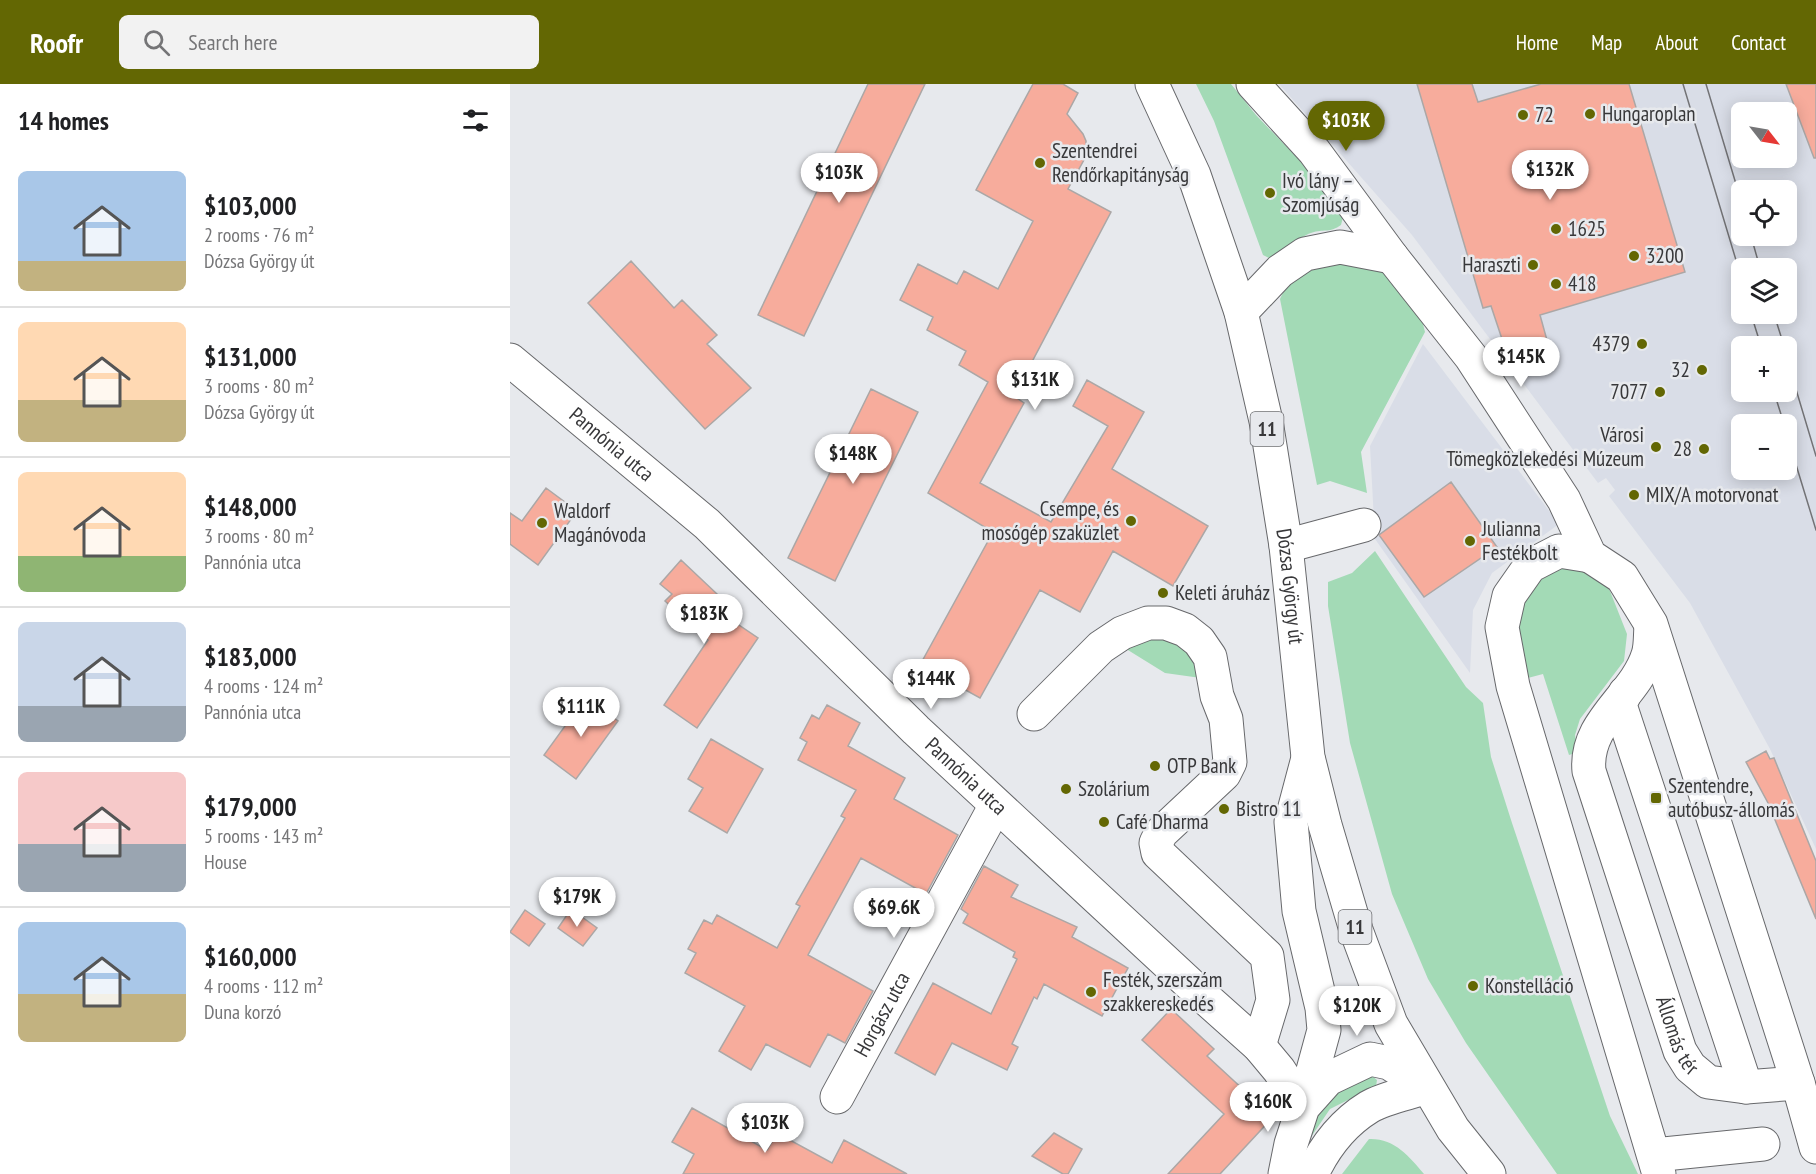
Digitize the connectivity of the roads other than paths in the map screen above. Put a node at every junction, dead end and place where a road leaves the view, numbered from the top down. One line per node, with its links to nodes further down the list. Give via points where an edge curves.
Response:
1 (1152, 84): 4 (street, Dózsa György út / 11, via 1194,175)
2 (1254, 84): 3 (street, via 1314,151)
3 (1392, 257): 4 (street, via 1340,247 1305,254 1280,271); 8 (street, via 1471,357 1564,500)
4 (1241, 312): 7 (street, Dózsa György út / 11, via 1266,421)
5 (510, 360): 13 (street, Pannónia utca, via 707,524)
6 (1364, 525): 7 (street)
7 (1286, 546): 12 (street, Dózsa György út / 11)
8 (1590, 556): 9 (street, via 1622,577); 22 (street, via 1559,551 1530,566 1509,596 1502,627 1513,686)
9 (1650, 624): 10 (street, Állomás tér, via 1648,655); 15 (street)
10 (1625, 693): 17 (street, Állomás tér, via 1620,705); 17 (street, Állomás tér, via 1594,737 1588,755 1589,771 1680,1051 1690,1067 1708,1082)
11 (1034, 714): 14 (street, via 1101,647 1148,623 1166,623 1185,630 1210,657 1226,719 1230,762 1224,774 1161,833 1156,843 1158,853 1267,956 1273,1000)
12 (1308, 756): 16 (street, Dózsa György út / 11, via 1356,930 1391,1024); 19 (street, via 1290,822 1299,910 1323,1008 1324,1030)
13 (996, 805): 14 (street, Pannónia utca); 18 (street, Horgász utca)
14 (1259, 1046): 19 (street, Pannónia utca)
15 (1798, 1083): 17 (street); 21 (street)
16 (1427, 1087): 19 (street, via 1389,1063 1370,1059 1328,1079); 24 (street, via 1370,1107 1338,1132); 25 (street, 11, via 1453,1129)
17 (1746, 1087)
18 (837, 1097)
19 (1303, 1107): 23 (street)
20 (1763, 1144): 22 (street)
21 (1816, 1148)
22 (1657, 1164)
23 (1285, 1174)
24 (1312, 1174)
25 (1489, 1174)

